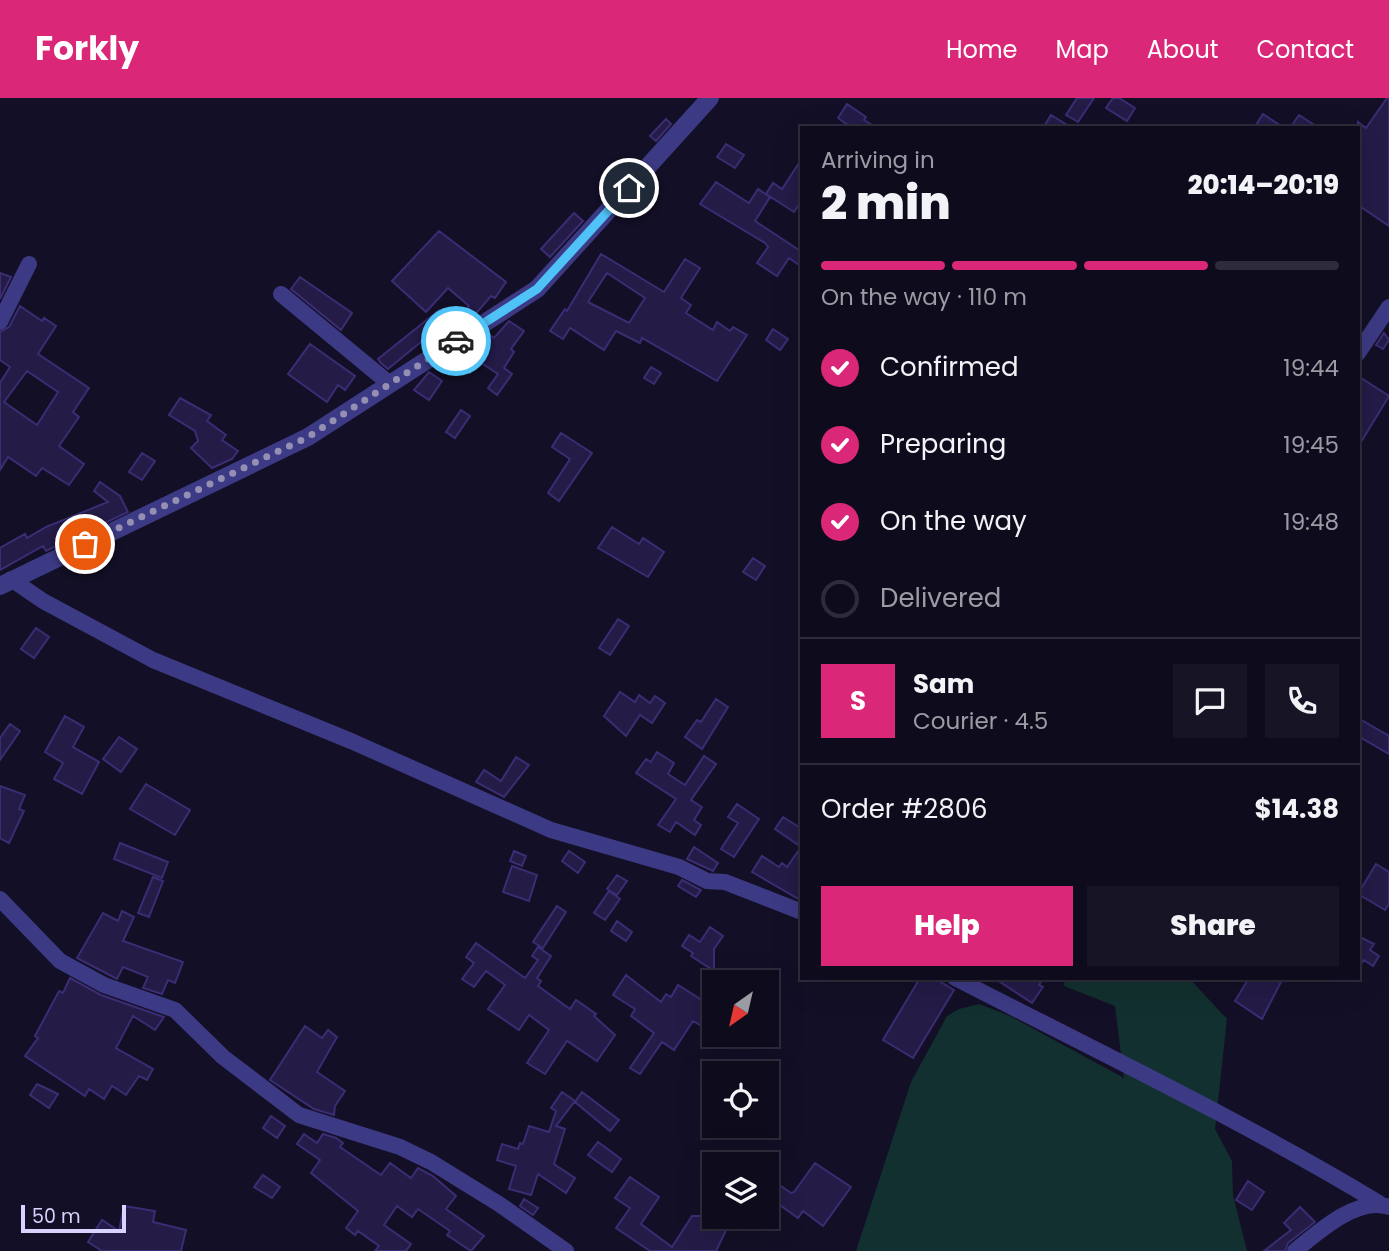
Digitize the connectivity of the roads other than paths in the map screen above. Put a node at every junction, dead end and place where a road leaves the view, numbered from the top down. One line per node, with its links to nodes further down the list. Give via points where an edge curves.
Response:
1 (710, 98): 7 (street, via 537,289)
2 (29, 264): 5 (street)
3 (281, 295): 7 (street)
4 (1389, 307): 6 (street)
5 (0, 322)
6 (1360, 350)
7 (390, 384): 8 (street, via 308,437)
8 (6, 583): 10 (street, via 153,660 551,830 678,867 707,881 725,882)
9 (0, 899): 13 (street, via 60,961 104,985 174,1010 223,1057 299,1115 400,1147 431,1162)
10 (800, 911)
11 (959, 980): 12 (street, via 1075,1042 1197,1099)
12 (1384, 1205): 14 (street, via 1325,1227)
13 (566, 1251)
14 (1295, 1251)

